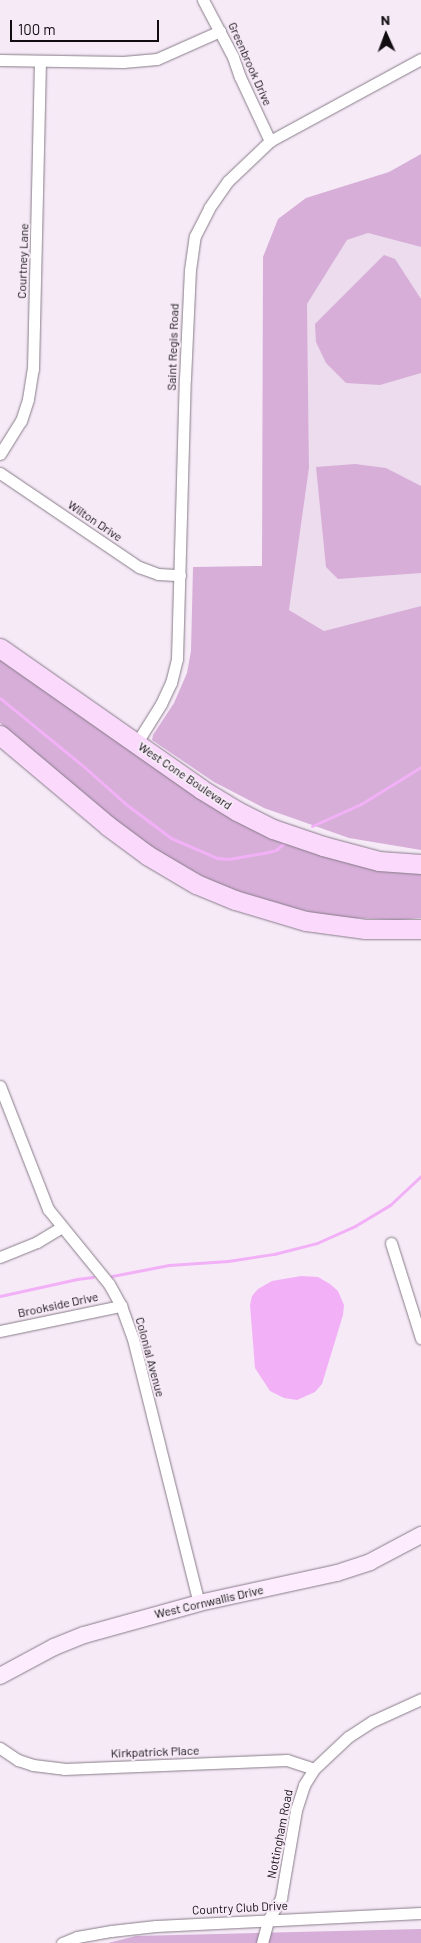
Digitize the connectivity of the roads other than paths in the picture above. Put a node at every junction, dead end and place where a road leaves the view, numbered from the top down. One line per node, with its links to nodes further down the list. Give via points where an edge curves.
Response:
1 (203, 0): 2 (street, Greenbrook Drive)
2 (220, 31): 5 (street, via 157,59); 6 (street, Greenbrook Drive)
3 (421, 59): 6 (street, Saint Regis Road)
4 (0, 60): 5 (street)
5 (40, 61): 7 (street, Courtney Lane, via 33,369 21,421)
6 (270, 141): 9 (street, Saint Regis Road, via 228,181 195,236 190,270)
7 (0, 454)
8 (0, 473): 9 (street, Wilton Drive, via 139,567 158,574)
9 (180, 575): 12 (street, Saint Regis Road, via 177,659 171,684)
10 (0, 648): 12 (main road, West Cone Boulevard)
11 (0, 735): 14 (main road, via 108,826 147,855 196,884 235,900 306,921 365,929)
12 (136, 744): 13 (main road, West Cone Boulevard, via 201,790 274,828 379,861)
13 (421, 864)
14 (421, 929)
15 (0, 1086): 16 (street, Colonial Avenue, via 48,1209)
16 (62, 1227): 18 (street, via 37,1242); 19 (street, Colonial Avenue, via 109,1284)
17 (391, 1244): 21 (street)
18 (0, 1257)
19 (121, 1306): 20 (street, Brookside Drive); 23 (street, Colonial Avenue, via 133,1339)
20 (0, 1330)
21 (421, 1338)
22 (421, 1535): 23 (street, West Cornwallis Drive, via 354,1568)
23 (199, 1603): 24 (street, West Cornwallis Drive, via 84,1635)
24 (0, 1676)
25 (421, 1699): 27 (street, Nottingham Road, via 373,1721 348,1737)
26 (0, 1748): 27 (street, Kirkpatrick Place, via 33,1765 64,1769 287,1760)
27 (314, 1769): 29 (street, Nottingham Road, via 304,1784 296,1810 281,1898)
28 (421, 1913): 29 (street, Country Club Drive)
29 (268, 1920): 30 (street, Country Club Drive, via 147,1927); 31 (street, Nottingham Road)
30 (62, 1943)
31 (262, 1943)

